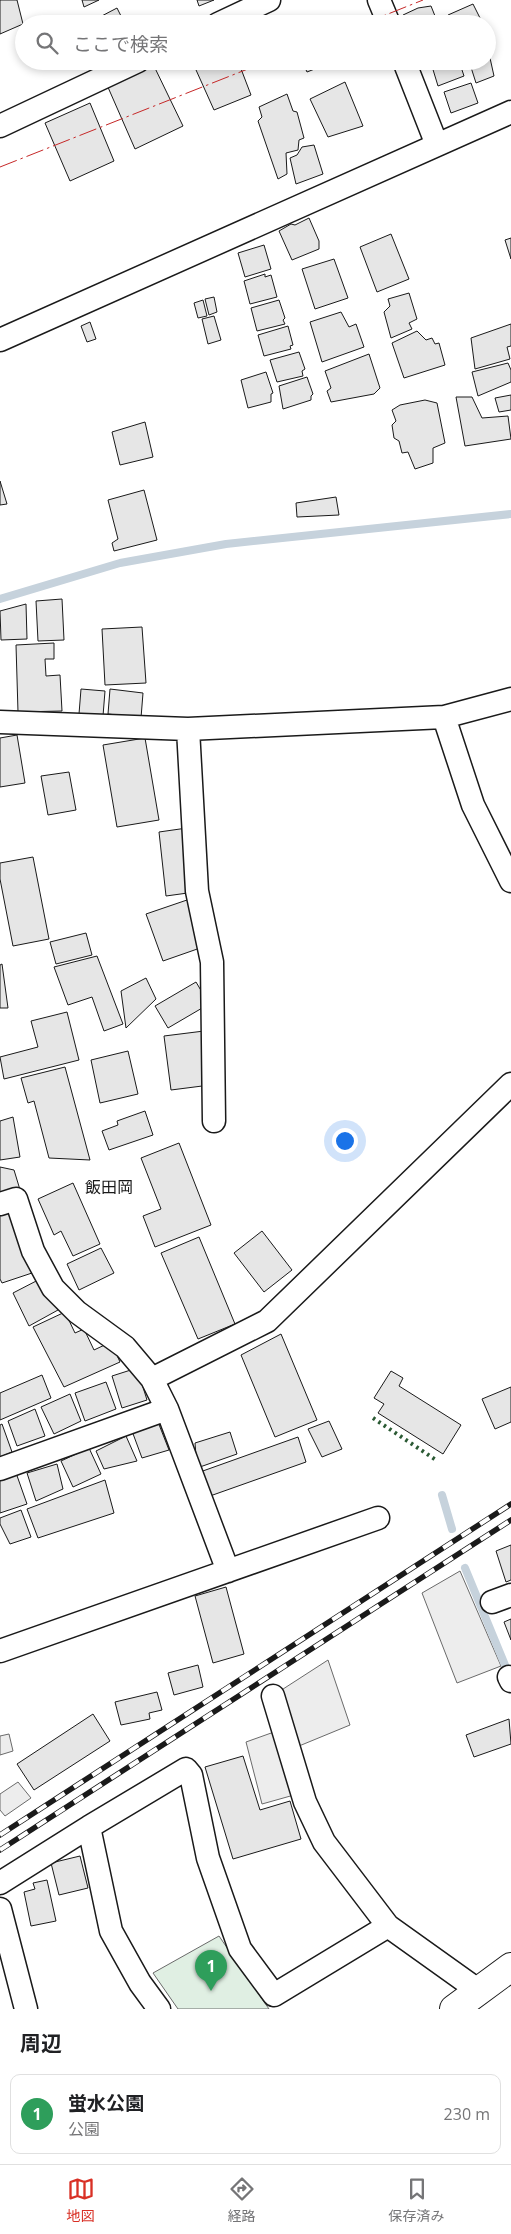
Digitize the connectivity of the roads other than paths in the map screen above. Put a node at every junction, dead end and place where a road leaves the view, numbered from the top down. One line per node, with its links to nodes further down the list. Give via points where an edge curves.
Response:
1 (269, 0): 3 (street)
2 (379, 0): 4 (street)
3 (237, 15)
4 (385, 15)
5 (119, 70): 8 (street)
6 (408, 70): 9 (street)
7 (511, 112): 9 (street)
8 (0, 126)
9 (437, 145): 10 (street)
10 (0, 340)
11 (511, 699): 12 (street)
12 (444, 717): 14 (street); 15 (street, via 473,805)
13 (0, 722): 14 (street)
14 (188, 729): 17 (street, via 197,891 212,962)
15 (511, 881)
16 (511, 1084): 19 (street, via 267,1321)
17 (214, 1121)
18 (0, 1204): 19 (street, via 16,1199 33,1251 53,1288 77,1312 125,1348)
19 (152, 1379): 20 (street)
20 (167, 1409): 21 (street); 23 (street)
21 (0, 1469)
22 (378, 1518): 23 (street)
23 (228, 1571): 24 (street)
24 (0, 1651)
25 (273, 1696): 29 (street, via 305,1802 324,1842)
26 (89, 1826): 27 (street); 29 (street, via 186,1770 191,1775 208,1858 240,1949 274,1995); 33 (street, via 111,1931 140,1983)
27 (0, 1883)
28 (0, 1909): 32 (street)
29 (388, 1926): 31 (street)
30 (511, 1967): 31 (main road)
31 (479, 1991): 34 (main road)
32 (26, 2009)
33 (159, 2009)
34 (454, 2009)

